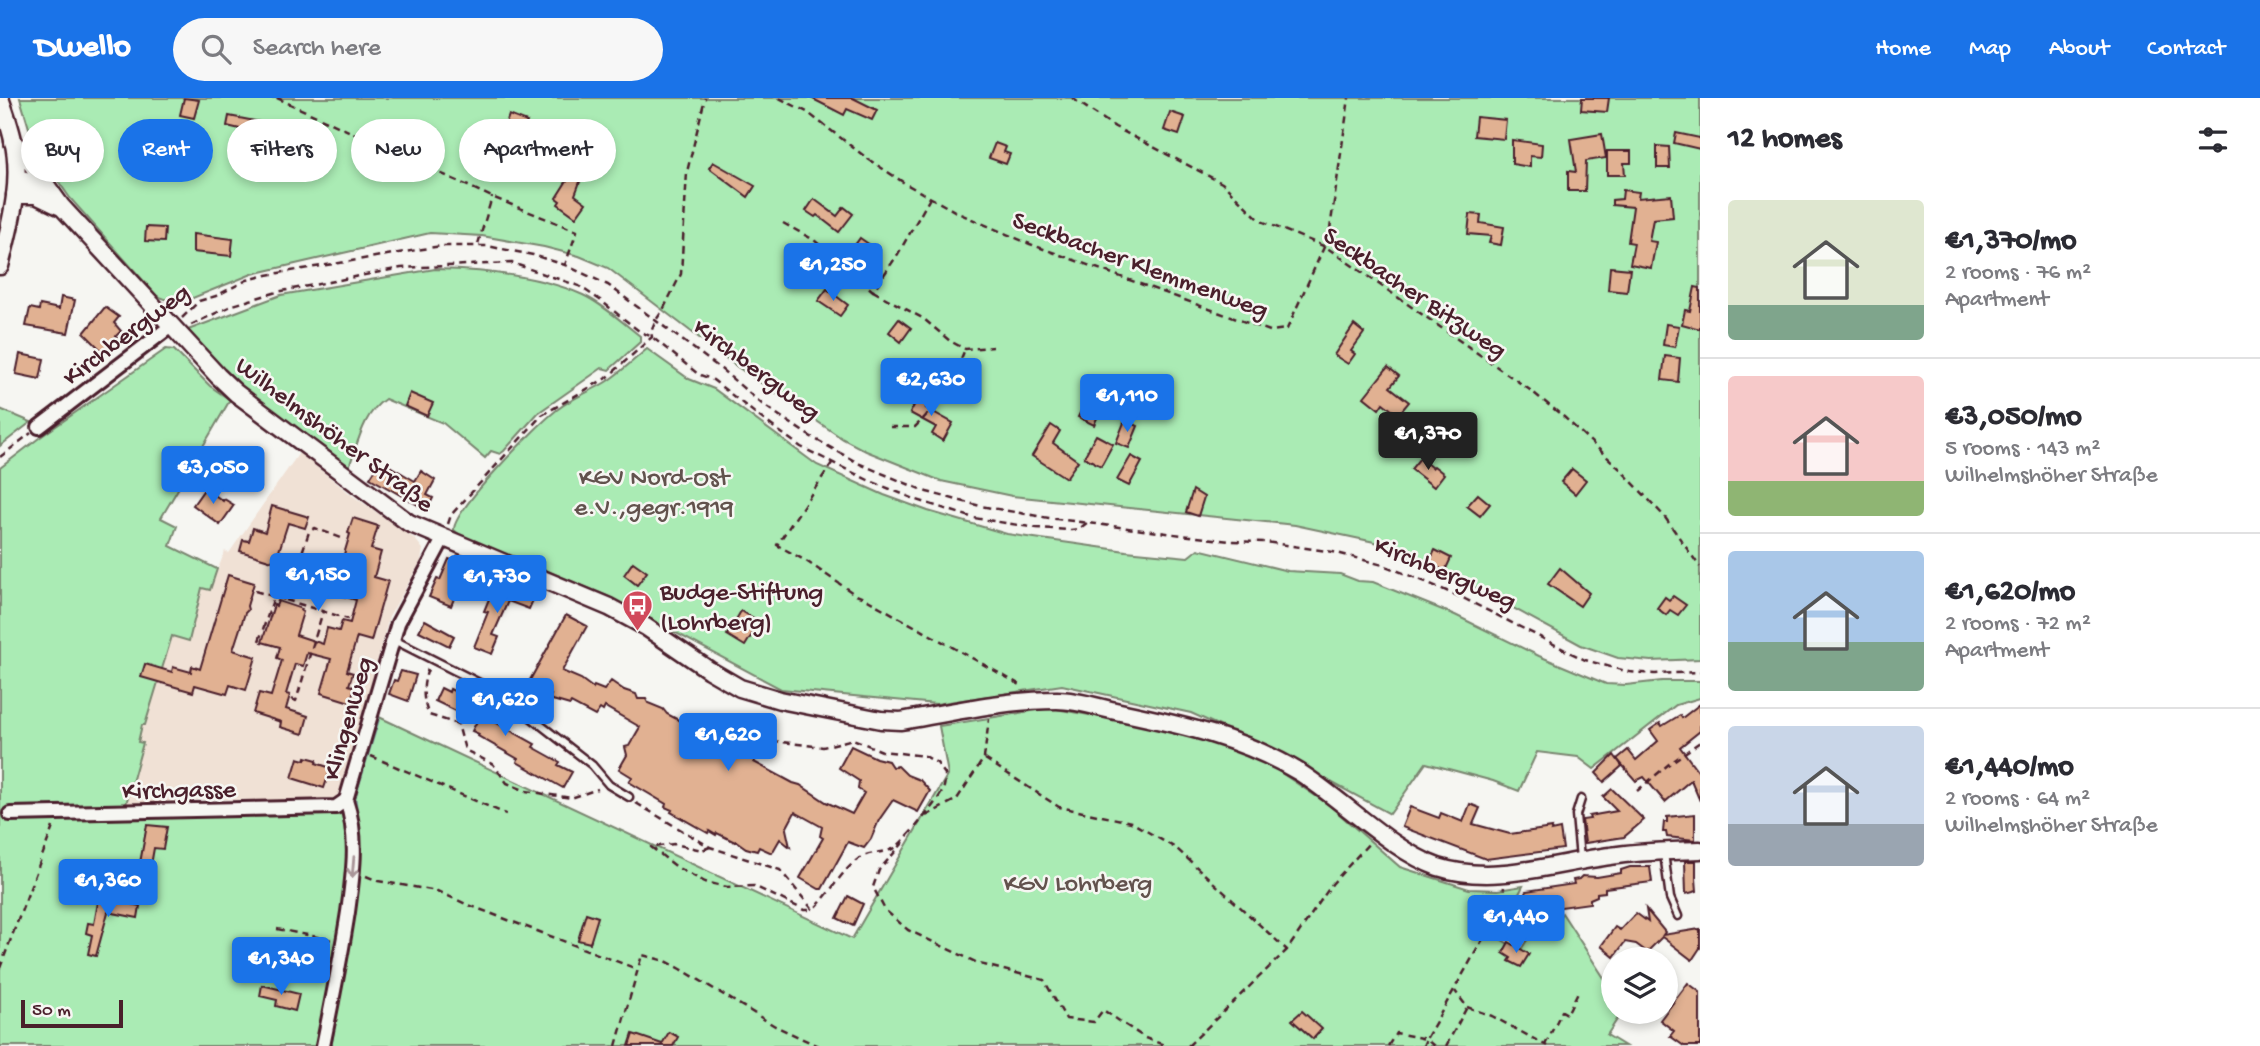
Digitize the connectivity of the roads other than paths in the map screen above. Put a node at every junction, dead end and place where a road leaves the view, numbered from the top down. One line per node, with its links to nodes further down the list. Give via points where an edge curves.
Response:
1 (0, 98): 2 (main road)
2 (13, 142): 3 (main road, Wilhelmshöher Straße); 4 (main road)
3 (46, 185): 4 (main road); 5 (main road, Wilhelmshöher Straße)
4 (16, 186): 5 (main road); 6 (main road)
5 (61, 206): 7 (main road, Wilhelmshöher Straße)
6 (0, 266)
7 (174, 329): 8 (street, Kirchbergweg); 9 (main road, Wilhelmshöher Straße, via 236,393 409,523)
8 (39, 427)
9 (443, 539): 10 (street, Klingenweg); 17 (main road, Wilhelmshöher Straße, via 609,607 750,692 901,721 1030,700 1062,700 1191,727 1267,754 1409,852 1437,866 1468,874 1503,873)
10 (392, 639): 11 (lane, via 501,694); 13 (street, Klingenweg)
11 (629, 797)
12 (1581, 799): 17 (lane, via 1576,815)
13 (346, 800): 14 (street, Kirchgasse, via 336,807); 19 (street, Klingenweg, one-way to 19, via 355,840 353,872)
14 (10, 814)
15 (1700, 850): 16 (main road, Wilhelmshöher Straße)
16 (1664, 851): 17 (main road, Wilhelmshöher Straße); 18 (lane)
17 (1580, 860)
18 (1678, 916)
19 (323, 1046)

